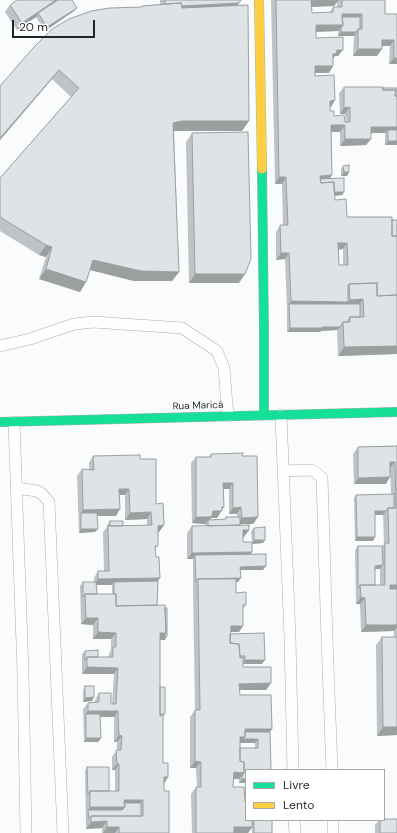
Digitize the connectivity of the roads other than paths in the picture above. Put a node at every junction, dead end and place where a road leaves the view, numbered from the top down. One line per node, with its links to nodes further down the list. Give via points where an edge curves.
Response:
1 (259, 0): 4 (street)
2 (0, 346): 6 (lane, via 74,324 93,322 182,328 217,351 224,368)
3 (397, 412): 5 (street, Rua Maricá)
4 (264, 415): 5 (street, Rua Maricá); 6 (street, Rua Maricá)
5 (280, 415): 9 (lane)
6 (229, 416): 8 (street, Rua Maricá)
7 (0, 422): 8 (street, Rua Maricá)
8 (14, 422): 10 (lane)
9 (283, 471): 11 (lane); 12 (lane, via 311,470 322,478)
10 (16, 488): 15 (lane); 16 (lane, via 37,491 49,502)
11 (293, 769)
12 (332, 769)
13 (294, 821): 17 (lane)
14 (334, 821): 18 (lane)
15 (26, 833)
16 (63, 833)
17 (295, 833)
18 (334, 833)

